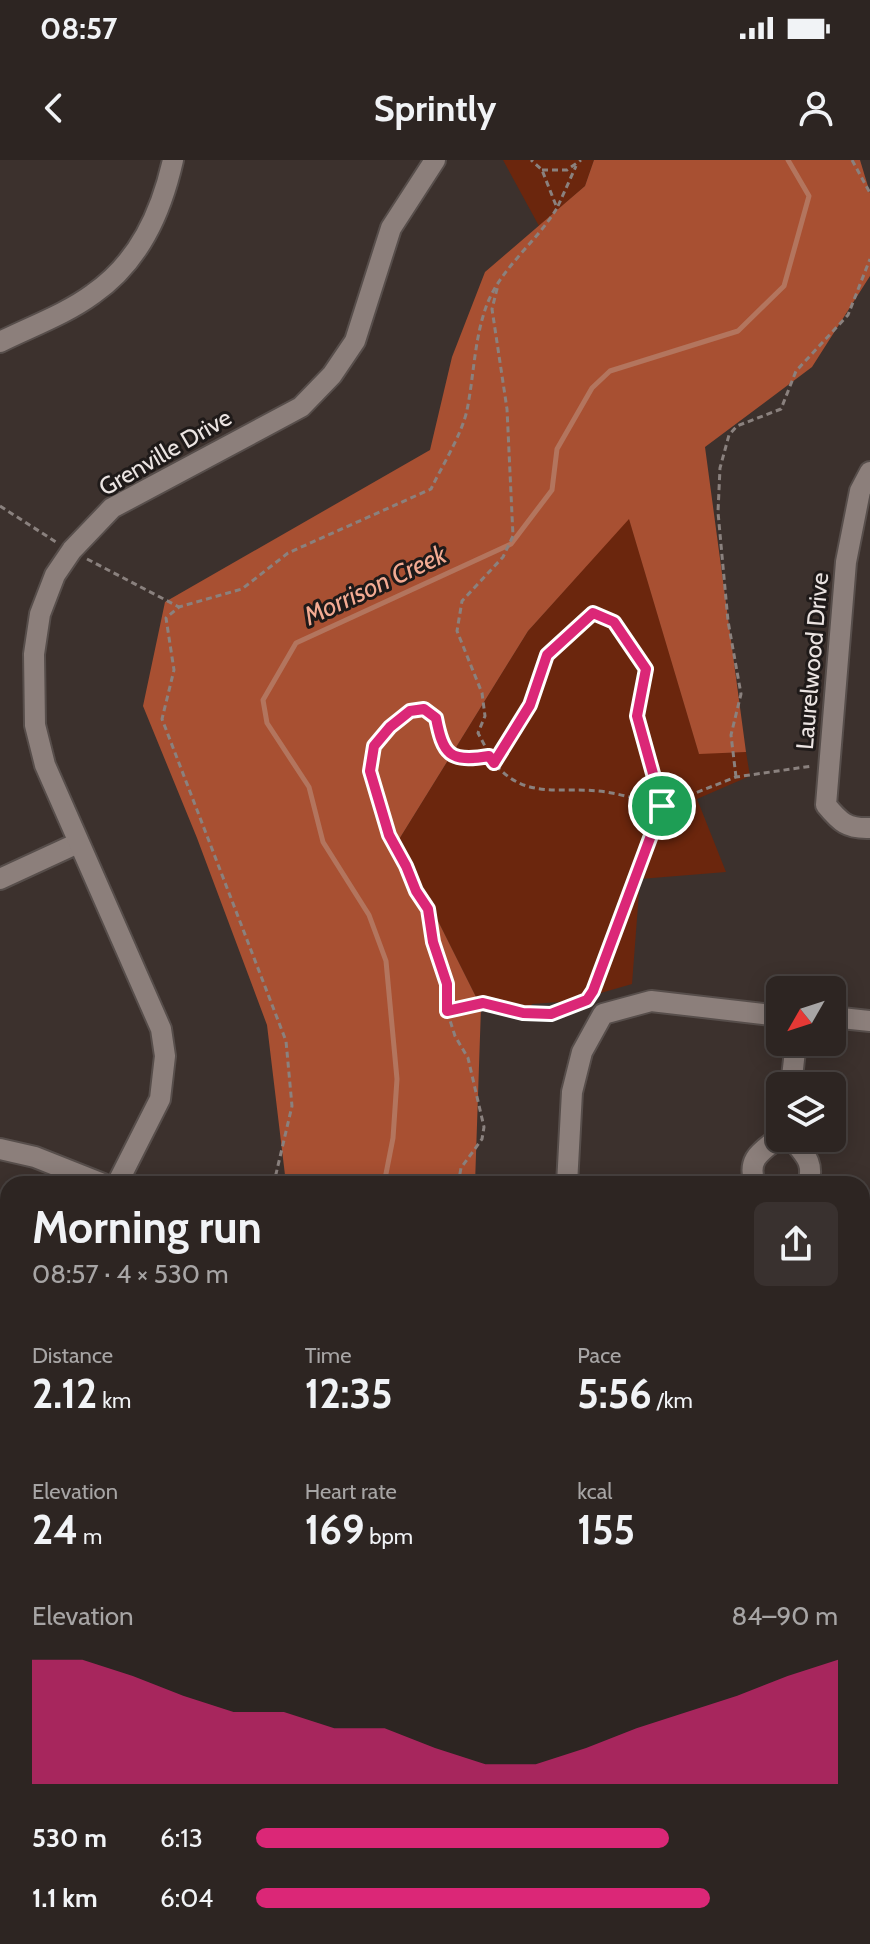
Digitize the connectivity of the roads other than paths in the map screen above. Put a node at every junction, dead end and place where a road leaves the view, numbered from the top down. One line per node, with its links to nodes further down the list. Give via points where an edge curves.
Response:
1 (173, 160): 3 (street, via 153,224 127,264 93,295)
2 (435, 160): 6 (street, Grenville Drive, via 391,228 355,341 332,375 301,407 112,508 55,575 40,614 34,654 35,725 45,765)
3 (0, 342)
4 (870, 472): 5 (street, Laurelwood Drive, via 860,491 846,562 826,805 840,823)
5 (870, 828)
6 (78, 843): 7 (street); 15 (street, Grenville Drive, via 161,1029 165,1056 160,1099)
7 (0, 879)
8 (766, 1014): 16 (street, via 651,1001 603,1014 582,1052 572,1092)
9 (846, 1018): 10 (street)
10 (870, 1021)
11 (766, 1147): 17 (street, via 756,1154)
12 (0, 1149): 14 (street)
13 (803, 1152): 18 (street, via 810,1161)
14 (83, 1176)
15 (121, 1176)
16 (567, 1176)
17 (754, 1176)
18 (811, 1176)
19 (142, 1944): 20 (street)
20 (157, 1944)

